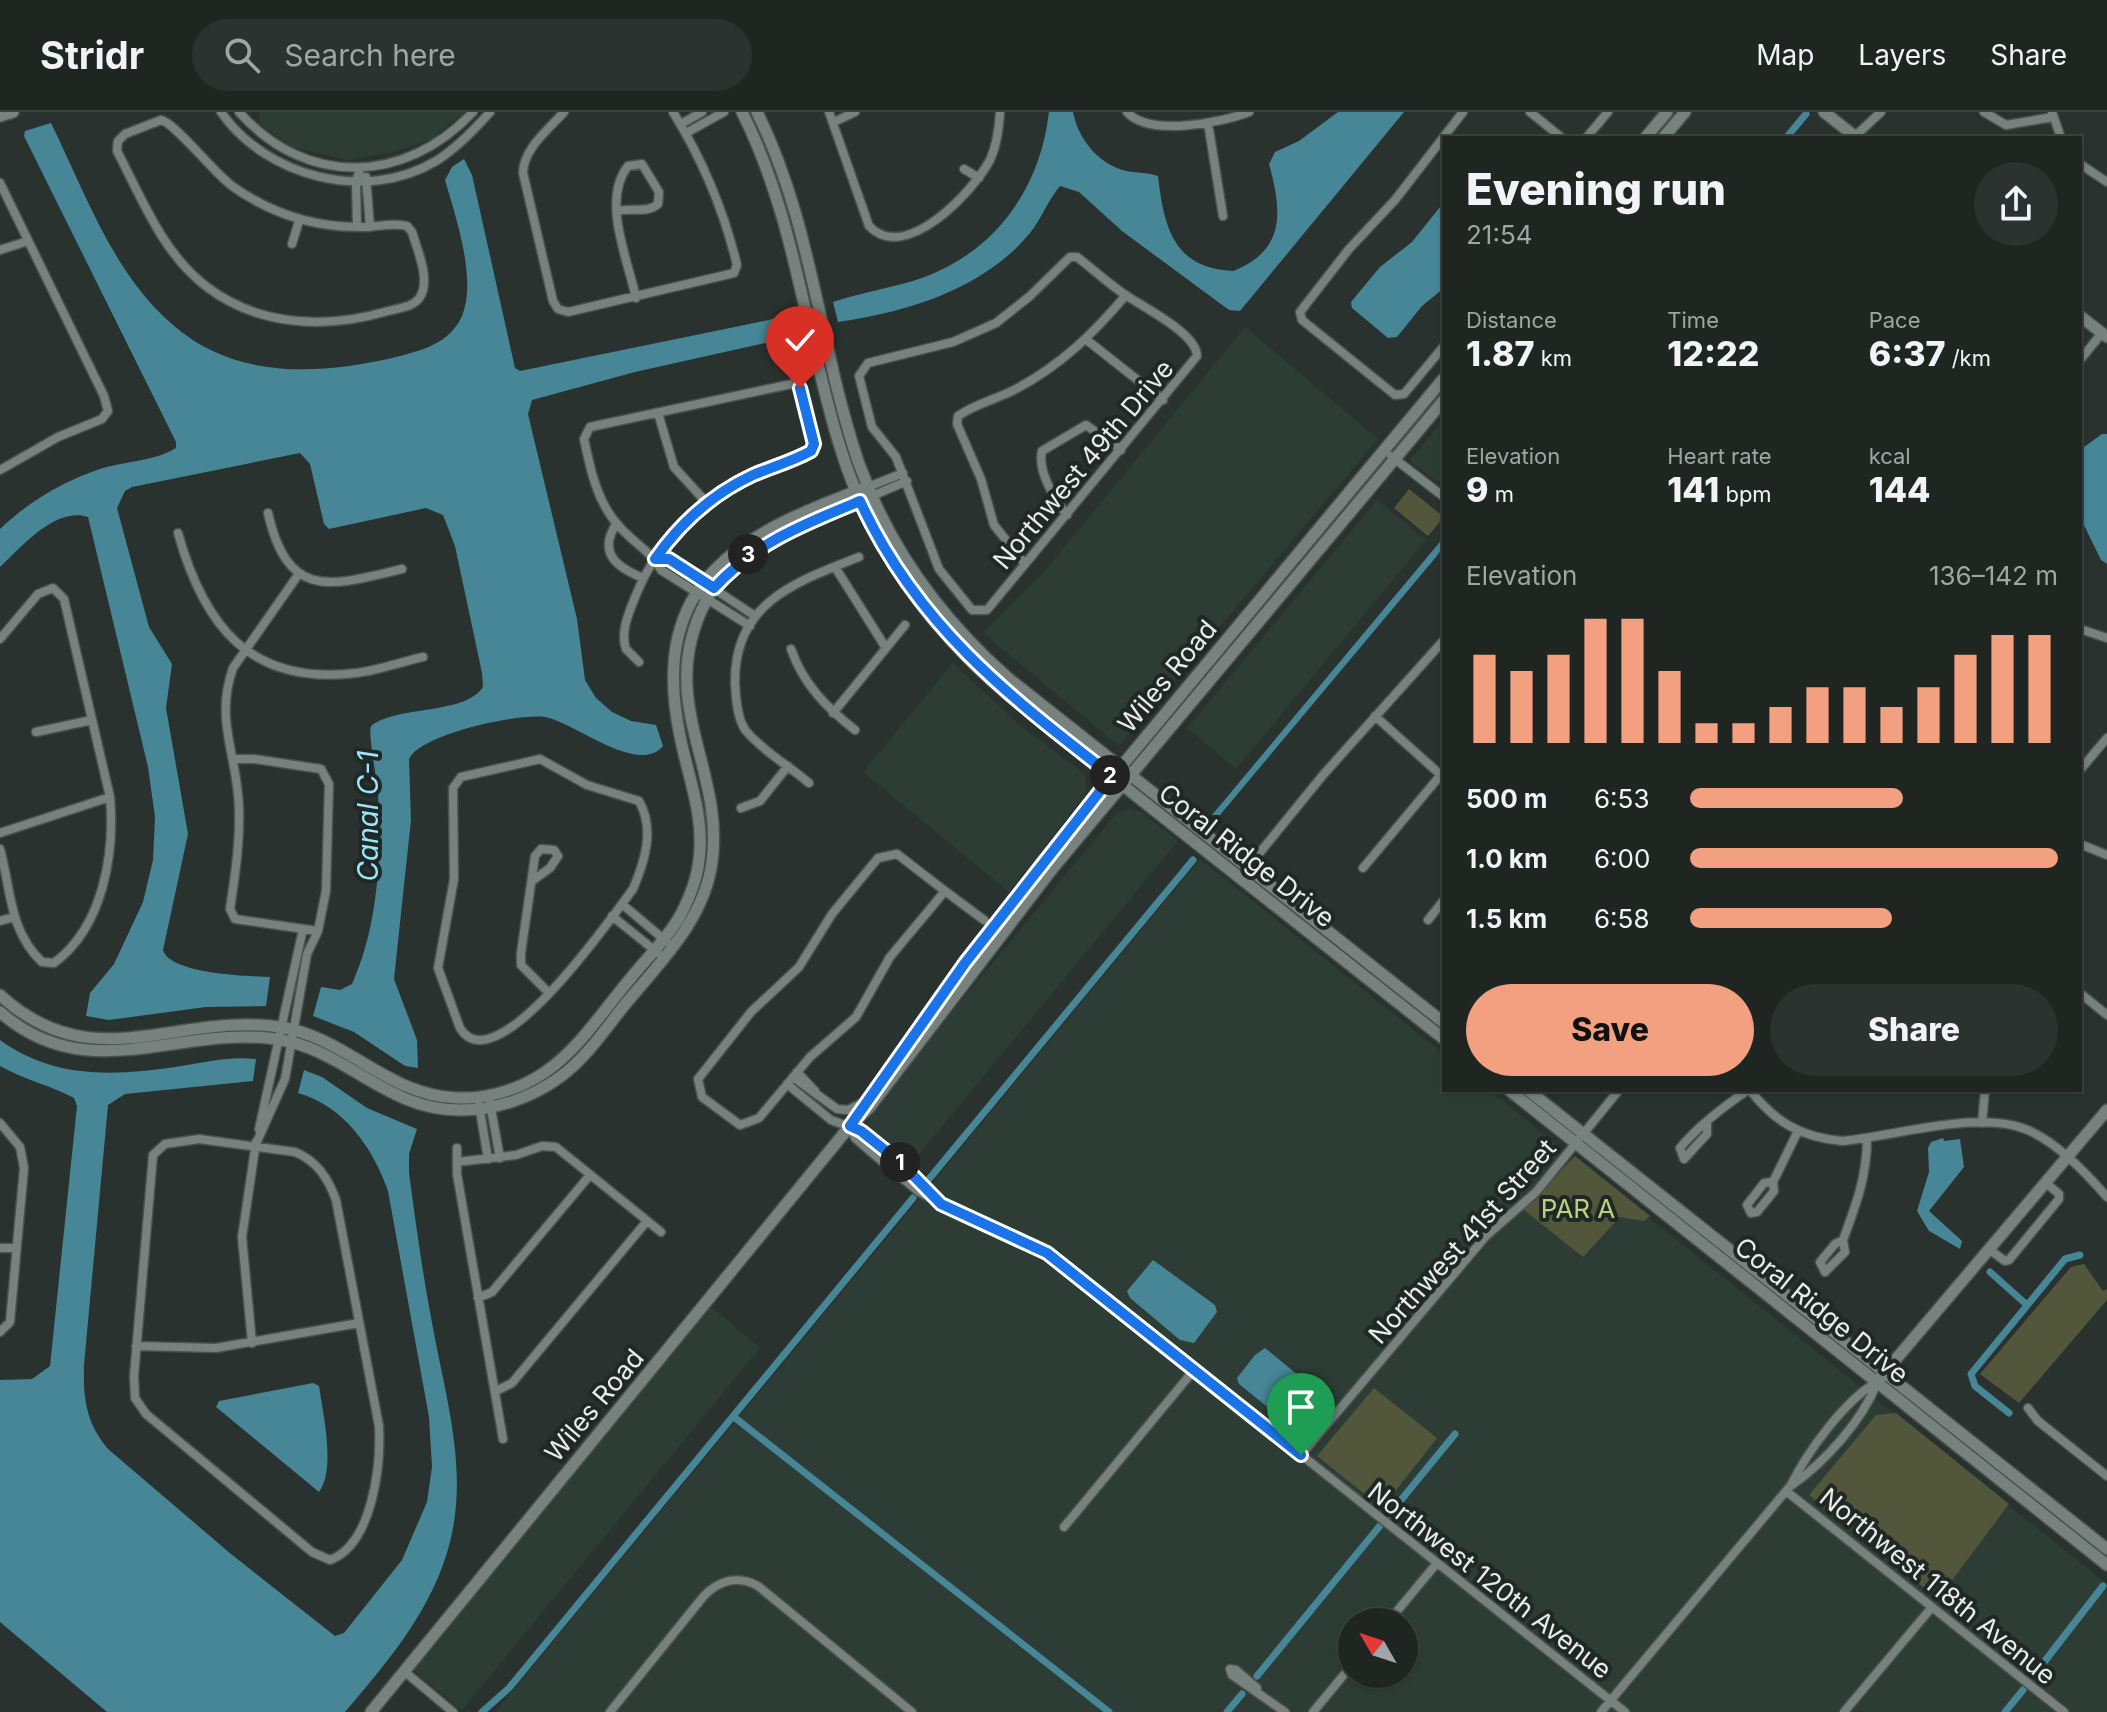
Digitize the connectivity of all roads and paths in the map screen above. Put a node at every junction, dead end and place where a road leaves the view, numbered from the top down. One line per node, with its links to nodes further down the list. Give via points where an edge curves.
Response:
1 (13, 112): 26 (main road)
2 (221, 112): 44 (street, via 250,143 281,164 315,176)
3 (239, 112): 40 (street, via 290,153 326,166)
4 (473, 112): 40 (street, via 455,131 420,153)
5 (490, 112): 43 (street, via 434,162 400,176)
6 (564, 112): 58 (street, via 523,162 558,309 568,312)
7 (673, 112): 29 (street)
8 (702, 112): 29 (street)
9 (724, 112): 29 (street)
10 (742, 112): 75 (main road, Coral Ridge Drive, via 781,206 833,421)
11 (757, 112): 73 (main road, Coral Ridge Drive, via 792,195 850,434)
12 (829, 112): 27 (street)
13 (855, 112): 27 (street)
14 (1000, 112): 42 (street, via 992,157)
15 (1127, 112): 28 (street, via 1140,122)
16 (1249, 112): 28 (street)
17 (1463, 112): 30 (street)
18 (1530, 112): 31 (street)
19 (1608, 112): 32 (street)
20 (1667, 112): 33 (main road)
21 (1685, 112): 34 (main road)
22 (1824, 112): 35 (main road)
23 (1881, 112): 36 (street)
24 (1984, 112): 25 (street, via 2006,125)
25 (2052, 114): 37 (street)
26 (0, 116)
27 (834, 122): 42 (street, via 869,226 877,234 892,238 937,219)
28 (1208, 123): 50 (street)
29 (683, 128): 58 (street, via 722,213 737,265 734,273)
30 (1444, 136)
31 (1560, 136)
32 (1588, 136)
33 (1647, 136)
34 (1665, 136)
35 (1854, 136)
36 (1856, 136)
37 (2060, 136)
38 (1442, 139): 62 (street, via 1300,312 1302,320 1395,395 1404,394)
39 (2082, 165): 45 (street)
40 (361, 167): 43 (street); 44 (street)
41 (964, 169): 42 (street)
42 (979, 178)
43 (368, 180): 44 (street); 49 (street)
44 (356, 181): 48 (street)
45 (2107, 182)
46 (0, 183): 54 (street)
47 (617, 211): 47 (street, via 622,174 628,166 642,164 659,192 658,204 647,210); 58 (street)
48 (357, 214): 49 (street); 52 (street)
49 (369, 214): 53 (street)
50 (1223, 216)
51 (299, 221): 52 (street); 53 (street, via 231,186 173,124 161,120 118,141 117,151 181,264 208,288 273,317 332,323 412,305 420,298 425,285 412,232 407,226); 55 (street)
52 (357, 227): 53 (street)
53 (370, 227)
54 (28, 241): 56 (street); 71 (street, via 108,411 102,419)
55 (292, 244)
56 (0, 250)
57 (1126, 295): 61 (street); 65 (street, Northwest 49th Drive, via 1197,348 1194,363); 72 (street, Northwest 49th Drive, via 1070,257 996,323 953,342 868,363 859,376 872,427)
58 (636, 298)
59 (2082, 318): 60 (main road)
60 (2104, 335): 63 (street)
61 (1088, 341): 65 (street); 83 (street, via 1015,390 958,416 994,525)
62 (1442, 348)
63 (2082, 358)
64 (1442, 380): 69 (main road, Wiles Road)
65 (1163, 400): 68 (street, Northwest 49th Drive)
66 (1442, 402): 70 (main road, Wiles Road)
67 (658, 413): 76 (street, via 674,467); 76 (street, via 796,383 814,444 811,451); 79 (street, via 585,432 590,469)
68 (1121, 450): 78 (street, Northwest 49th Drive); 78 (street, via 1086,425 1042,451 1055,501)
69 (1384, 451): 70 (street); 110 (main road, Wiles Road)
70 (1394, 459): 74 (street); 113 (main road, Wiles Road)
71 (0, 470)
72 (905, 477): 73 (street); 83 (street, Northwest 49th Drive, via 939,569 972,610 987,610)
73 (870, 491): 75 (main road); 110 (main road, Coral Ridge Drive, via 906,561 963,634 1008,678)
74 (1442, 495)
75 (858, 496): 88 (main road, via 760,532 733,551); 115 (main road, Coral Ridge Drive, via 894,566 946,635 991,680)
76 (706, 502): 82 (street)
77 (268, 513): 86 (street, via 282,554)
78 (1067, 515): 83 (street, Northwest 49th Drive)
79 (616, 524): 82 (street); 87 (street, via 609,535 610,556 616,565)
80 (178, 533): 98 (street, via 205,608)
81 (859, 557): 84 (street)
82 (655, 559): 87 (street); 88 (street, via 669,559); 89 (street, via 661,570)
83 (1025, 564)
84 (835, 567): 90 (street, via 785,589); 97 (street)
85 (402, 569): 86 (street, via 331,583)
86 (298, 575): 98 (street)
87 (643, 578): 101 (street, via 623,641)
88 (709, 585): 89 (main road); 90 (street)
89 (702, 596): 92 (street); 138 (main road, via 680,632 675,662 676,715 698,812 699,857 690,895); 139 (main road, via 688,648 686,695 709,800 713,859 699,906)
90 (755, 616): 92 (street)
91 (905, 625): 97 (street)
92 (750, 626): 109 (street, via 736,659 741,721)
93 (2082, 630): 94 (street)
94 (2107, 638)
95 (0, 639): 104 (street, via 38,594 53,588 64,599)
96 (1442, 642): 103 (street)
97 (886, 648): 102 (street)
98 (245, 649): 100 (street, via 283,667 319,675 359,673); 108 (street, via 223,703)
99 (791, 649): 102 (street, via 814,692)
100 (423, 657)
101 (639, 662)
102 (833, 713): 105 (street)
103 (1375, 716): 112 (street); 125 (street)
104 (92, 720): 106 (street); 118 (street)
105 (855, 730)
106 (36, 732)
107 (2107, 738): 111 (street)
108 (233, 759): 136 (street, via 239,809 231,914); 137 (street, via 294,764 327,774 329,854)
109 (788, 766): 116 (street); 119 (street, via 760,801)
110 (1120, 766): 113 (main road, Coral Ridge Drive); 115 (main road, Wiles Road)
111 (2082, 768)
112 (1442, 773)
113 (1131, 775): 117 (main road, Wiles Road); 125 (main road, Coral Ridge Drive)
114 (1442, 775): 124 (street)
115 (1112, 776): 117 (main road, Coral Ridge Drive); 160 (main road, Wiles Road)
116 (809, 783)
117 (1123, 785): 125 (main road, Coral Ridge Drive); 166 (main road, Wiles Road)
118 (110, 797): 120 (street); 132 (street, via 113,829 103,883 81,934 54,963 42,962)
119 (741, 808)
120 (0, 833)
121 (2082, 845): 123 (street)
122 (0, 849): 130 (street)
123 (2107, 855)
124 (1363, 868)
125 (1244, 872): 146 (main road, Coral Ridge Drive); 149 (main road, Coral Ridge Drive)
126 (532, 881): 141 (street, via 521,965)
127 (945, 891): 133 (street); 150 (street, via 890,957 856,1017); 150 (street, via 897,854 878,858 832,914 793,975 751,1012 698,1079 697,1088 740,1125 759,1118)
128 (1442, 902): 134 (street)
129 (622, 904): 131 (street); 138 (street); 141 (street, via 638,878 648,844 639,801 587,785 540,759 456,782 454,879 438,968 460,1028 474,1041 502,1035)
130 (5, 908): 132 (street)
131 (612, 916): 140 (street); 141 (street)
132 (14, 917): 135 (street)
133 (984, 920)
134 (1428, 920)
135 (0, 921)
136 (303, 929): 137 (street); 147 (street)
137 (318, 931): 148 (street, via 307,954)
138 (663, 938): 139 (street); 140 (main road)
139 (673, 947): 140 (main road)
140 (659, 954): 159 (main road, via 561,1060 533,1080); 161 (main road, via 585,1054 562,1076 526,1096)
141 (549, 993)
142 (0, 995): 147 (main road, via 60,1033 99,1040 217,1026)
143 (2082, 995): 145 (street)
144 (0, 1012): 147 (main road, via 45,1040 85,1051 128,1052)
145 (2107, 1015)
146 (1442, 1021)
147 (280, 1033): 148 (main road); 170 (street)
148 (293, 1037): 159 (main road, via 337,1046 402,1086 442,1097); 161 (main road, via 409,1102 438,1109); 170 (street, via 285,1079)
149 (1442, 1037)
150 (792, 1078): 151 (street); 152 (street)
151 (801, 1090): 152 (street); 166 (street, via 831,1120)
152 (815, 1091): 160 (street, via 841,1111)
153 (1512, 1092): 168 (main road, Coral Ridge Drive)
154 (1530, 1092): 168 (main road, Coral Ridge Drive)
155 (1617, 1092): 168 (street, Northwest 41st Street)
156 (1747, 1092): 165 (street)
157 (1751, 1092): 167 (street)
158 (1985, 1092): 164 (street)
159 (483, 1096): 161 (street)
160 (863, 1103): 166 (main road, Wiles Road)
161 (485, 1109): 172 (street); 173 (street)
162 (2107, 1110): 174 (main road)
163 (0, 1123): 184 (street, via 20,1147 24,1168)
164 (1982, 1123): 169 (street); 174 (street, via 2034,1132)
165 (1707, 1124)
166 (850, 1126): 191 (street, Northwest 120th Avenue, via 855,1138 891,1172 941,1204 1039,1248); 207 (main road, Wiles Road)
167 (1797, 1133): 169 (street, via 1842,1141); 177 (street)
168 (1580, 1139): 192 (main road, Coral Ridge Drive); 196 (street, Northwest 41st Street, via 1536,1192 1486,1236)
169 (1867, 1139): 182 (street, via 1867,1170)
170 (255, 1146): 187 (street, via 307,1157 329,1180); 189 (street, via 242,1237); 190 (street, via 199,1139 165,1144 153,1155)
171 (457, 1148): 175 (street)
172 (500, 1158): 173 (street); 176 (street, via 549,1145)
173 (488, 1159): 175 (street)
174 (2067, 1159): 178 (main road); 179 (street)
175 (457, 1162): 186 (street)
176 (590, 1175): 180 (street); 186 (street, via 492,1292)
177 (1773, 1182)
178 (2046, 1183): 185 (main road); 185 (street, via 2059,1199 2009,1260)
179 (2107, 1197)
180 (647, 1221): 181 (street); 193 (street, via 512,1383)
181 (661, 1232)
182 (1843, 1240)
183 (0, 1248): 184 (street)
184 (16, 1248): 188 (street, via 10,1322)
185 (1990, 1250): 192 (main road)
186 (478, 1298): 193 (street)
187 (359, 1323): 189 (street); 190 (street, via 381,1459 368,1513 345,1549 330,1560 312,1552 146,1414 135,1398)
188 (2, 1331)
189 (252, 1343): 190 (street, via 186,1350)
190 (136, 1346)
191 (1194, 1370): 196 (street, Northwest 120th Avenue); 201 (street)
192 (1881, 1377): 198 (street, via 1860,1392 1801,1464); 199 (main road, Coral Ridge Drive); 200 (main road, Coral Ridge Drive)
193 (496, 1391): 195 (street)
194 (2028, 1408): 197 (street)
195 (503, 1439)
196 (1301, 1455): 203 (street, Northwest 120th Avenue)
197 (2107, 1476)
198 (1789, 1488): 205 (street, Northwest 118th Avenue); 210 (street)
199 (2026, 1501): 200 (main road); 204 (main road, Coral Ridge Drive)
200 (2052, 1505): 202 (main road, Coral Ridge Drive)
201 (1064, 1527)
202 (2107, 1549)
203 (1437, 1563): 206 (street); 210 (street, Northwest 120th Avenue)
204 (2107, 1565)
205 (1932, 1607): 219 (street); 220 (street, Northwest 118th Avenue)
206 (1400, 1608)
207 (405, 1672): 211 (main road, Wiles Road); 212 (street)
208 (1338, 1682): 216 (street)
209 (1265, 1697): 215 (street)
210 (1610, 1701): 217 (street); 218 (street, Northwest 120th Avenue)
211 (371, 1712)
212 (453, 1712)
213 (610, 1712): 214 (street, via 703,1597 734,1579 758,1586)
214 (912, 1712)
215 (1285, 1712)
216 (1313, 1712)
217 (1601, 1712)
218 (1625, 1712)
219 (1844, 1712)
220 (2064, 1712)

